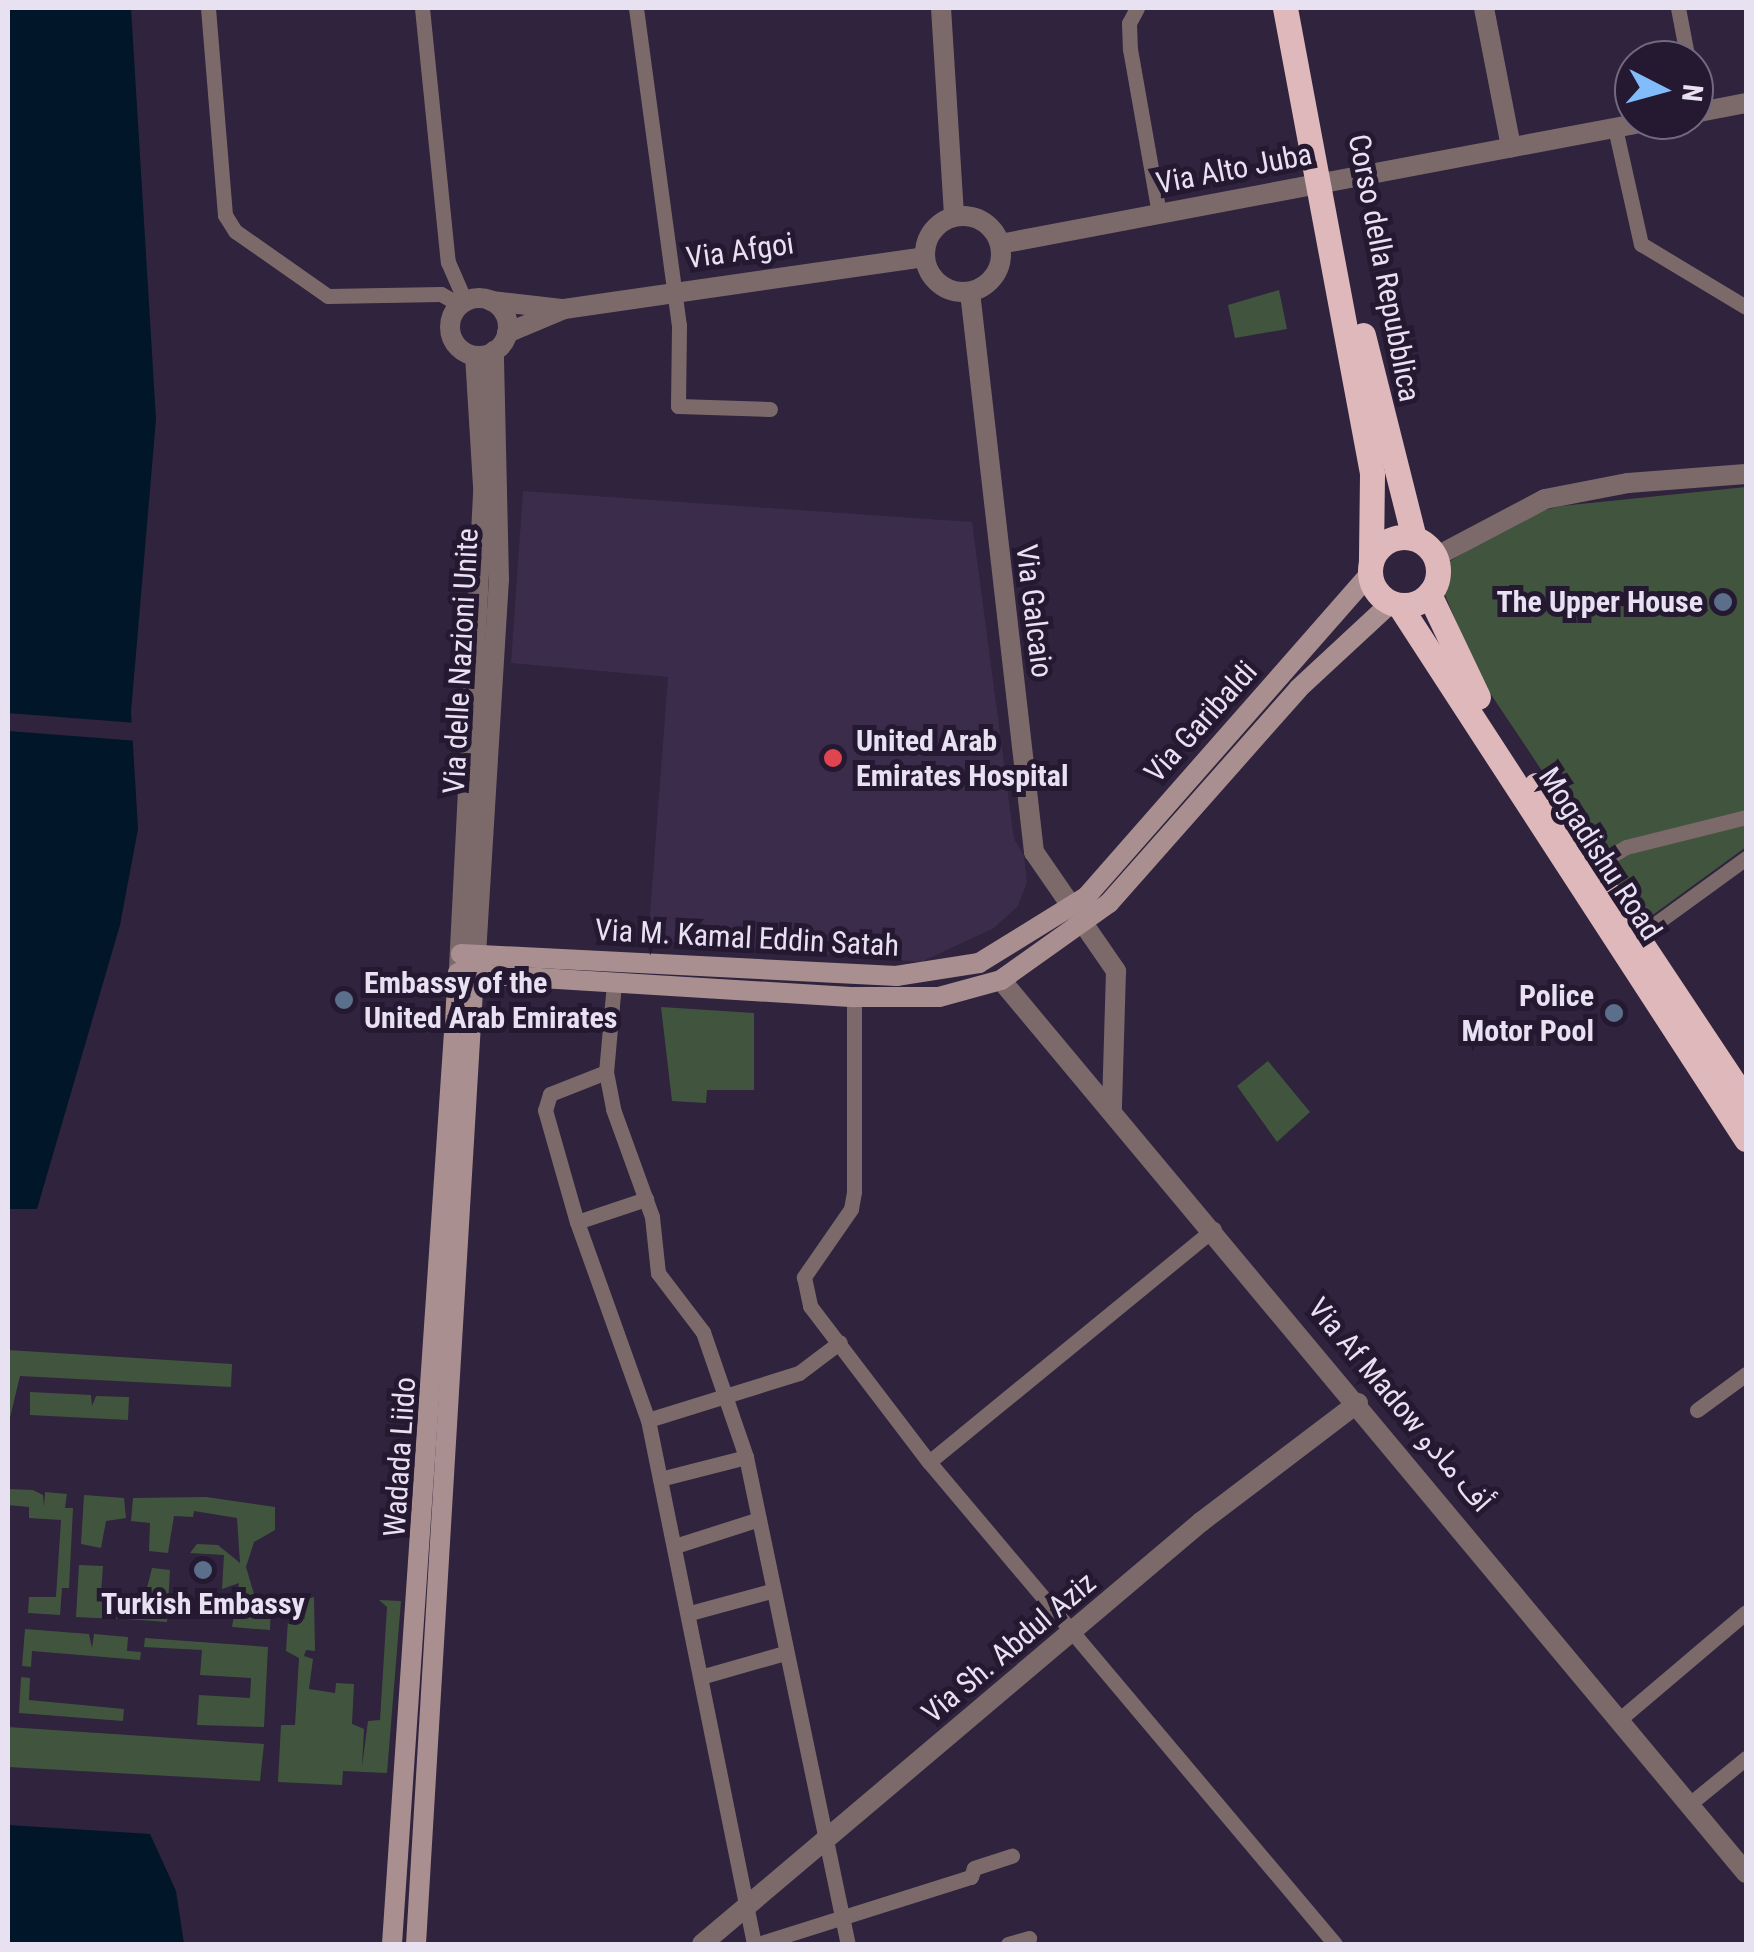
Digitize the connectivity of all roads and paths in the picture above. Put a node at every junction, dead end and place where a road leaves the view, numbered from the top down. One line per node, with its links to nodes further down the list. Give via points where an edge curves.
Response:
1 (208, 8): 24 (street, via 225,215 235,230 328,296 440,294)
2 (422, 8): 24 (street, via 448,262)
3 (636, 8): 21 (street)
4 (941, 8): 18 (street)
5 (1137, 8): 17 (street, via 1129,23 1130,49)
6 (1285, 8): 16 (highway)
7 (1302, 8): 16 (highway, Corso della Repubblica)
8 (1484, 8): 15 (street)
9 (1678, 8): 10 (street)
10 (1684, 40)
11 (1746, 103): 12 (street)
12 (1714, 106)
13 (1614, 128): 15 (street, Via Alto Juba)
14 (1618, 140): 25 (street, via 1640,244)
15 (1511, 148): 16 (street, Via Alto Juba)
16 (1326, 182): 17 (street, Via Alto Juba); 31 (highway, Corso della Repubblica, via 1387,450); 33 (highway, via 1372,474)
17 (1160, 214): 19 (street, Via Alto Juba)
18 (954, 215): 19 (street, via 983,221); 20 (street, via 929,235)
19 (1000, 244): 22 (street, via 997,271)
20 (924, 257): 21 (street, Via Afgoi); 22 (street, via 936,282)
21 (674, 290): 26 (street, Via Afgoi); 29 (street, via 678,406)
22 (970, 292): 39 (street, Via Galcaio, via 1034,852)
23 (491, 300): 24 (street); 26 (street); 27 (street, via 505,314)
24 (462, 303): 28 (street, via 452,337)
25 (1746, 307)
26 (564, 309): 27 (street)
27 (507, 334): 28 (street)
28 (484, 354): 41 (street, Via delle Nazioni Unite, via 500,580)
29 (770, 409)
30 (1746, 474): 32 (street, via 1628,484 1546,500)
31 (1414, 538): 32 (highway); 33 (highway, via 1383,544)
32 (1435, 557): 34 (highway, via 1438,576)
33 (1370, 568): 35 (highway, via 1376,591); 39 (main road, Via Garibaldi)
34 (1429, 594): 35 (highway); 38 (highway, Mogadishu Road, via 1466,678)
35 (1395, 604): 38 (highway, Mogadishu Road); 39 (main road, Via Garibaldi, via 1298,689 1121,890)
36 (1746, 817): 38 (street, via 1648,840)
37 (1746, 858): 40 (street)
38 (1583, 873): 40 (highway, Mogadishu Road); 49 (highway, Mogadishu Road)
39 (1079, 914): 42 (main road, Via M. Kamal Eddin Satah); 44 (main road, Via M. Kamal Eddin Satah, via 979,962); 48 (street, Via Galcaio, via 1116,972)
40 (1640, 935): 47 (highway, Mogadishu Road)
41 (467, 964): 43 (main road, Via M. Kamal Eddin Satah); 44 (main road, Via M. Kamal Eddin Satah); 53 (main road, Wadada Liido); 53 (main road, Wadada Liido, via 470,1062)
42 (1001, 980): 44 (main road, Via M. Kamal Eddin Satah, via 938,997); 48 (street, Via Af Madow أف مادو)
43 (614, 983): 45 (main road, Via M. Kamal Eddin Satah); 46 (street)
44 (896, 987): 45 (main road, Via M. Kamal Eddin Satah)
45 (854, 997): 54 (street, via 851,1209 804,1277 810,1306)
46 (606, 1072): 50 (street); 51 (street, via 546,1100)
47 (1746, 1101)
48 (1112, 1108): 52 (street, Via Af Madow أف مادو)
49 (1746, 1139)
50 (646, 1199): 51 (street); 56 (street, via 658,1272 703,1332)
51 (577, 1222): 59 (street)
52 (1214, 1229): 57 (street, Via Af Madow أف مادو); 61 (street)
53 (452, 1261): 80 (main road, Wadada Liido); 81 (main road, Wadada Liido)
54 (840, 1342): 56 (street, via 798,1373); 61 (street)
55 (1746, 1374): 58 (street)
56 (727, 1394): 59 (street); 60 (street)
57 (1358, 1403): 68 (street, Via Sh. Abdul Aziz, via 1201,1522); 71 (street, Via Af Madow أف مادو)
58 (1697, 1410)
59 (648, 1420): 62 (street)
60 (746, 1456): 62 (street); 63 (street)
61 (929, 1462): 68 (street)
62 (660, 1480): 64 (street)
63 (760, 1520): 64 (street); 65 (street)
64 (675, 1546): 67 (street)
65 (771, 1591): 67 (street); 69 (street)
66 (1746, 1612): 71 (street)
67 (690, 1613): 70 (street)
68 (1077, 1632): 74 (street, Via Sh. Abdul Aziz); 86 (street)
69 (785, 1653): 70 (street); 74 (street)
70 (704, 1676): 77 (street)
71 (1620, 1719): 73 (street, Via Af Madow أف مادو)
72 (1746, 1758): 73 (street)
73 (1692, 1802): 76 (street, Via Af Madow أف مادو)
74 (826, 1839): 77 (street, Via Sh. Abdul Aziz); 78 (street)
75 (1012, 1856): 78 (street, via 974,1868 971,1877)
76 (1746, 1873)
77 (745, 1906): 82 (street, Via Sh. Abdul Aziz); 83 (street)
78 (842, 1918): 83 (street); 84 (street)
79 (1029, 1938): 85 (street)
80 (392, 1944)
81 (416, 1944)
82 (702, 1944)
83 (756, 1944)
84 (848, 1944)
85 (1008, 1944)
86 (1336, 1944)

